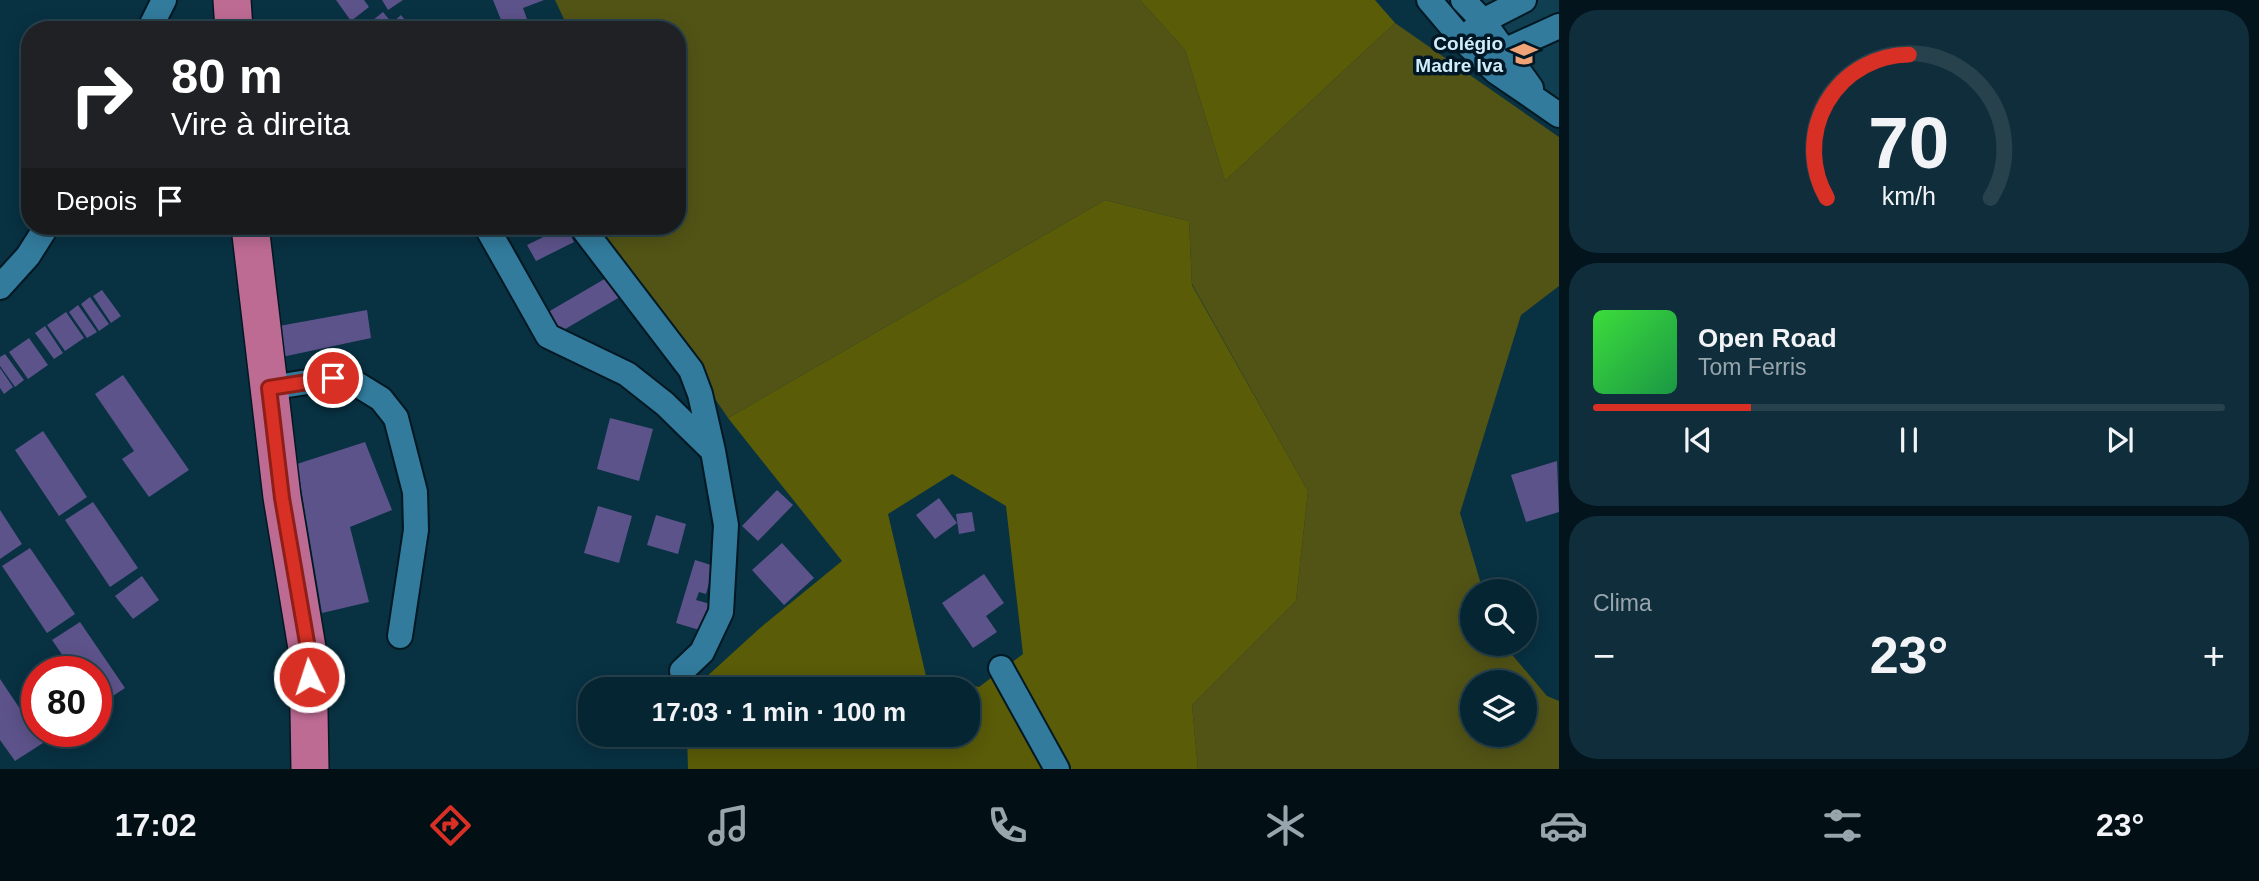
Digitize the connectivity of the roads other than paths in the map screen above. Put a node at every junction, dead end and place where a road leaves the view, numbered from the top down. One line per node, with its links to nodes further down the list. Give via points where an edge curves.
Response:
1 (164, 0): 6 (street)
2 (232, 0): 7 (highway)
3 (1429, 0): 10 (street)
4 (1464, 0): 8 (street)
5 (1524, 0): 8 (street)
6 (154, 21)
7 (233, 21)
8 (1483, 21): 10 (street); 11 (street)
9 (1559, 26): 11 (street)
10 (1463, 40): 11 (street)
11 (1495, 57): 12 (street)
12 (1551, 110)
13 (41, 235): 17 (street)
14 (251, 235): 18 (highway)
15 (491, 235): 19 (street, via 548,336 627,374)
16 (588, 235): 19 (street, via 691,370)
17 (0, 287)
18 (269, 388): 20 (street, via 333,378 355,383 381,399 396,418 415,492 416,530); 23 (highway, via 282,498 309,654)
19 (713, 451): 22 (street, via 726,525 721,612 702,652)
20 (400, 636)
21 (1001, 668): 24 (street)
22 (682, 671)
23 (310, 769)
24 (1056, 769)

